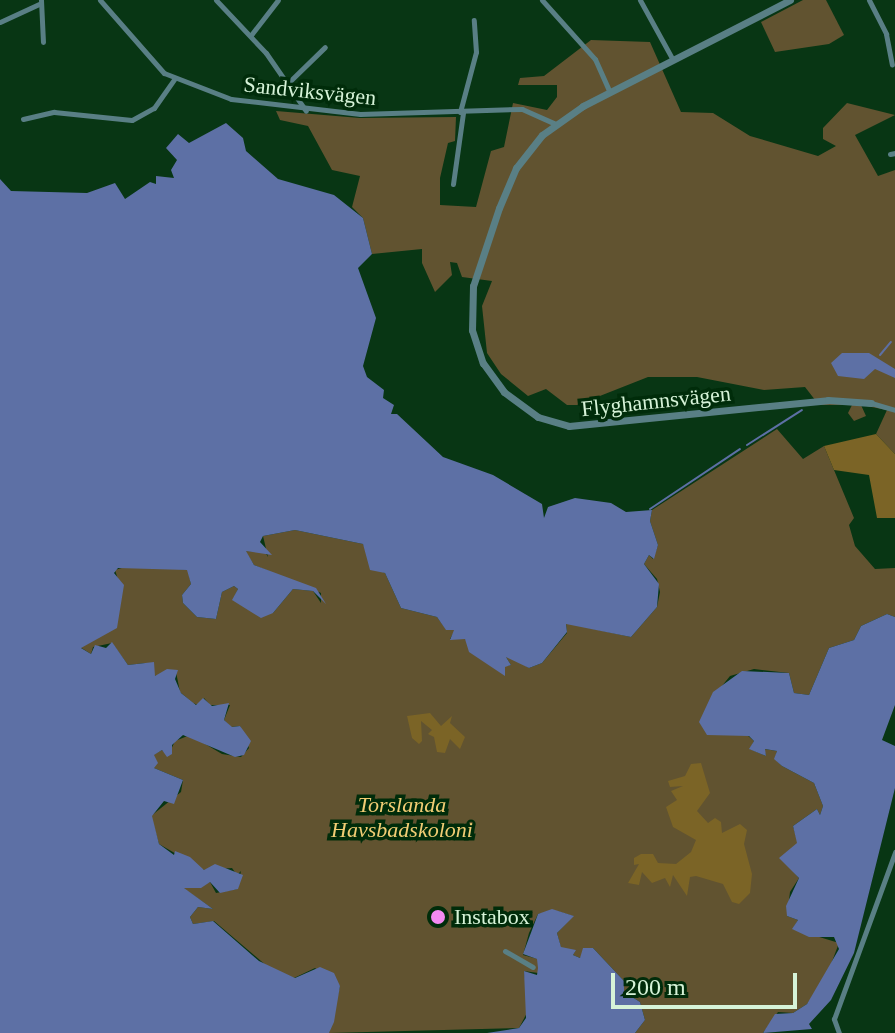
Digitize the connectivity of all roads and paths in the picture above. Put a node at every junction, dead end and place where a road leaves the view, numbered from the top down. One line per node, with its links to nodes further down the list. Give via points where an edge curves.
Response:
1 (100, 0): 16 (street, Sandviksvägen, via 158,68)
2 (216, 0): 11 (street)
3 (278, 0): 11 (street)
4 (542, 0): 18 (street, via 577,45 595,59)
5 (640, 0): 14 (street)
6 (790, 0): 14 (street, Flyghamnsvägen)
7 (869, 0): 15 (street, via 886,34)
8 (40, 2): 10 (street); 12 (street)
9 (474, 20): 20 (street, via 476,51)
10 (0, 22)
11 (251, 35): 17 (street)
12 (43, 42)
13 (325, 47): 17 (street)
14 (673, 60): 18 (street, Flyghamnsvägen)
15 (892, 64)
16 (174, 79): 19 (street, Sandviksvägen, via 231,99); 21 (street, via 154,108 128,121 54,112)
17 (289, 82): 19 (street)
18 (610, 92): 22 (street, Flyghamnsvägen)
19 (306, 111): 20 (street, Sandviksvägen)
20 (462, 113): 22 (street, Sandviksvägen, via 522,109); 23 (street)
21 (23, 119)
22 (555, 124): 24 (street, Flyghamnsvägen, via 510,180 472,294 472,330 480,356 512,400 550,422 588,428 828,400)
23 (453, 184)
24 (871, 403): 25 (street)
25 (895, 410)
26 (895, 852): 29 (street, via 834,1019)
27 (505, 951): 28 (street)
28 (533, 967)
29 (839, 1033)

